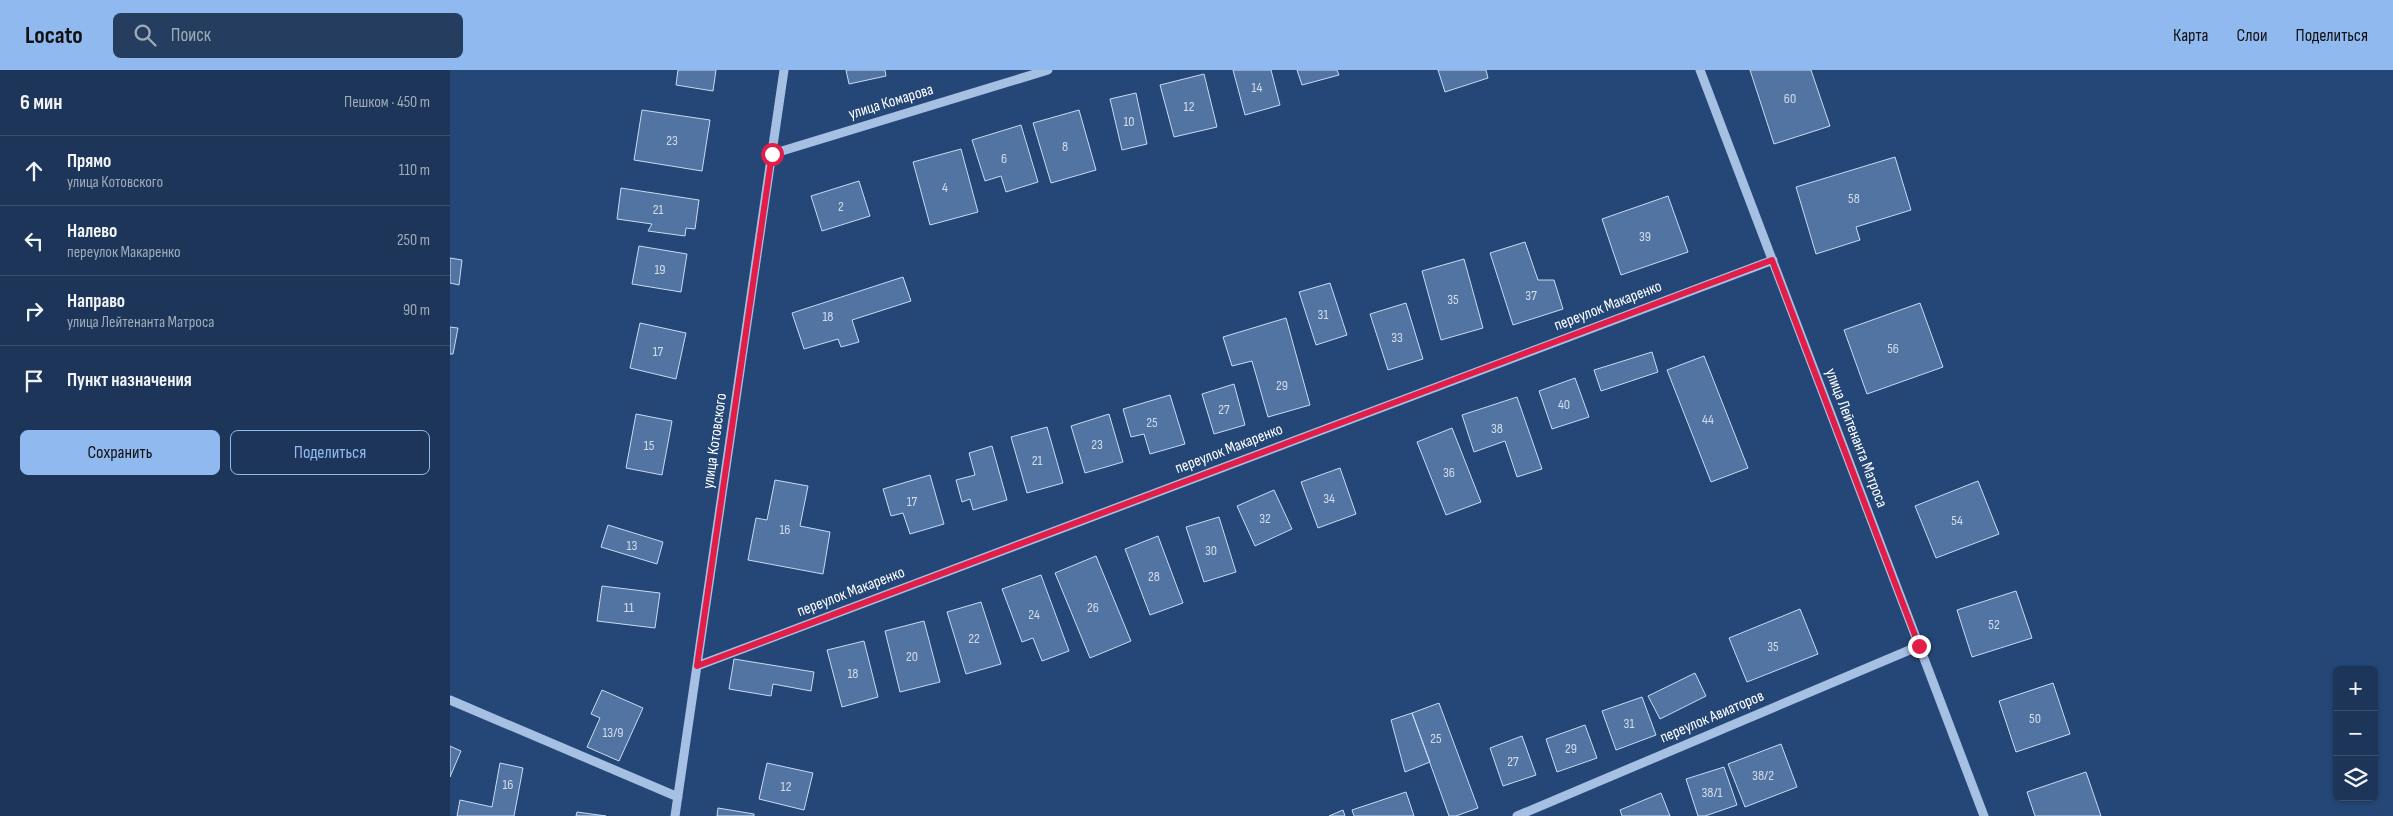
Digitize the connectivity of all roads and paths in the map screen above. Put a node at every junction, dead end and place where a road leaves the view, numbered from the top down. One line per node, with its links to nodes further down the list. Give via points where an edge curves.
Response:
1 (784, 70): 4 (street, улица Котовского)
2 (1048, 70): 4 (street, улица Комарова)
3 (1700, 70): 5 (street, улица Лейтенанта Матроса)
4 (772, 154): 7 (street, улица Котовского)
5 (1772, 260): 6 (street, улица Лейтенанта Матроса); 7 (street, переулок Макаренко)
6 (1919, 646): 11 (street, переулок Авиаторов); 12 (street, улица Лейтенанта Матроса)
7 (697, 666): 9 (street, улица Котовского)
8 (450, 700): 9 (street)
9 (678, 797): 10 (street, улица Котовского)
10 (675, 816)
11 (1517, 816)
12 (1984, 816)

